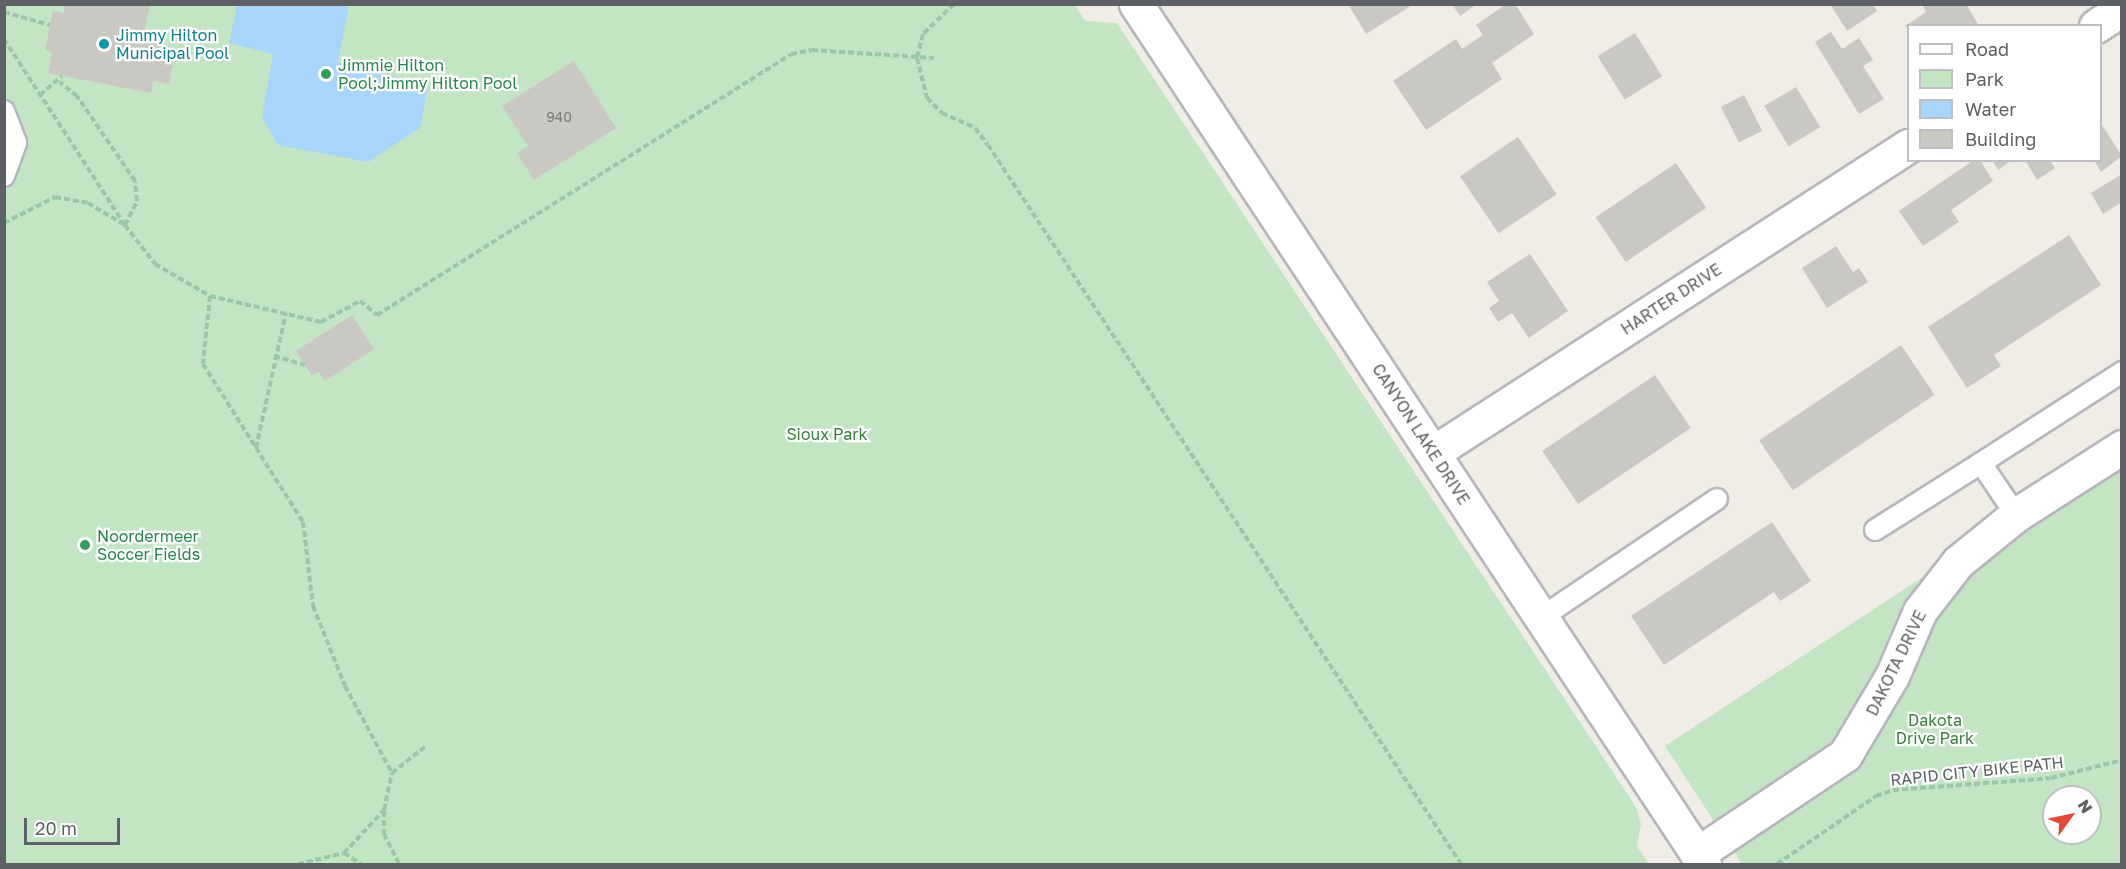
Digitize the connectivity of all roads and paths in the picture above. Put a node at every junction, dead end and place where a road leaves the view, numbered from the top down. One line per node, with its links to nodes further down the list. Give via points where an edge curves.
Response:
1 (954, 4): 9 (path, via 923,34)
2 (1136, 4): 25 (street, CANYON LAKE DRIVE)
3 (2121, 9): 5 (street)
4 (5, 14): 6 (path)
5 (2099, 24)
6 (50, 25)
7 (4, 39): 12 (path)
8 (934, 57): 9 (path)
9 (917, 58): 19 (path, via 812,50 790,54 377,315 360,301 321,322); 41 (path, via 927,98 942,113 975,128 988,145)
10 (62, 76): 11 (path)
11 (60, 82): 12 (path); 17 (path, via 77,96 135,181 137,201)
12 (40, 95): 17 (path)
13 (4, 111): 15 (lane, via 16,142)
14 (1907, 147): 25 (street, HARTER DRIVE)
15 (4, 176)
16 (4, 223): 17 (path, via 55,196 88,203)
17 (125, 225): 18 (path, via 155,264)
18 (210, 296): 19 (path); 24 (path, via 203,364)
19 (286, 313): 20 (path)
20 (274, 356): 21 (path); 24 (path)
21 (305, 365)
22 (2121, 372): 26 (lane)
23 (2121, 447): 28 (street, DAKOTA DRIVE)
24 (255, 448): 33 (path, via 303,522 314,606 345,686)
25 (1434, 452): 30 (street, CANYON LAKE DRIVE)
26 (1981, 463): 28 (lane); 29 (lane)
27 (1717, 499): 30 (lane)
28 (2016, 515): 36 (street, DAKOTA DRIVE, via 1958,562 1920,611 1892,676 1845,755)
29 (1875, 530)
30 (1542, 617): 36 (street, CANYON LAKE DRIVE)
31 (426, 746): 33 (path)
32 (2121, 760): 37 (path, RAPID CITY BIKE PATH, via 2051,778 1893,790 1876,796)
33 (392, 773): 34 (path)
34 (384, 810): 35 (path); 40 (path, via 384,834)
35 (344, 853): 38 (path); 39 (path)
36 (1701, 859)
37 (1783, 863): 42 (path, RAPID CITY BIKE PATH)
38 (301, 864)
39 (361, 864)
40 (399, 864)
41 (1461, 864)
42 (1777, 864)

